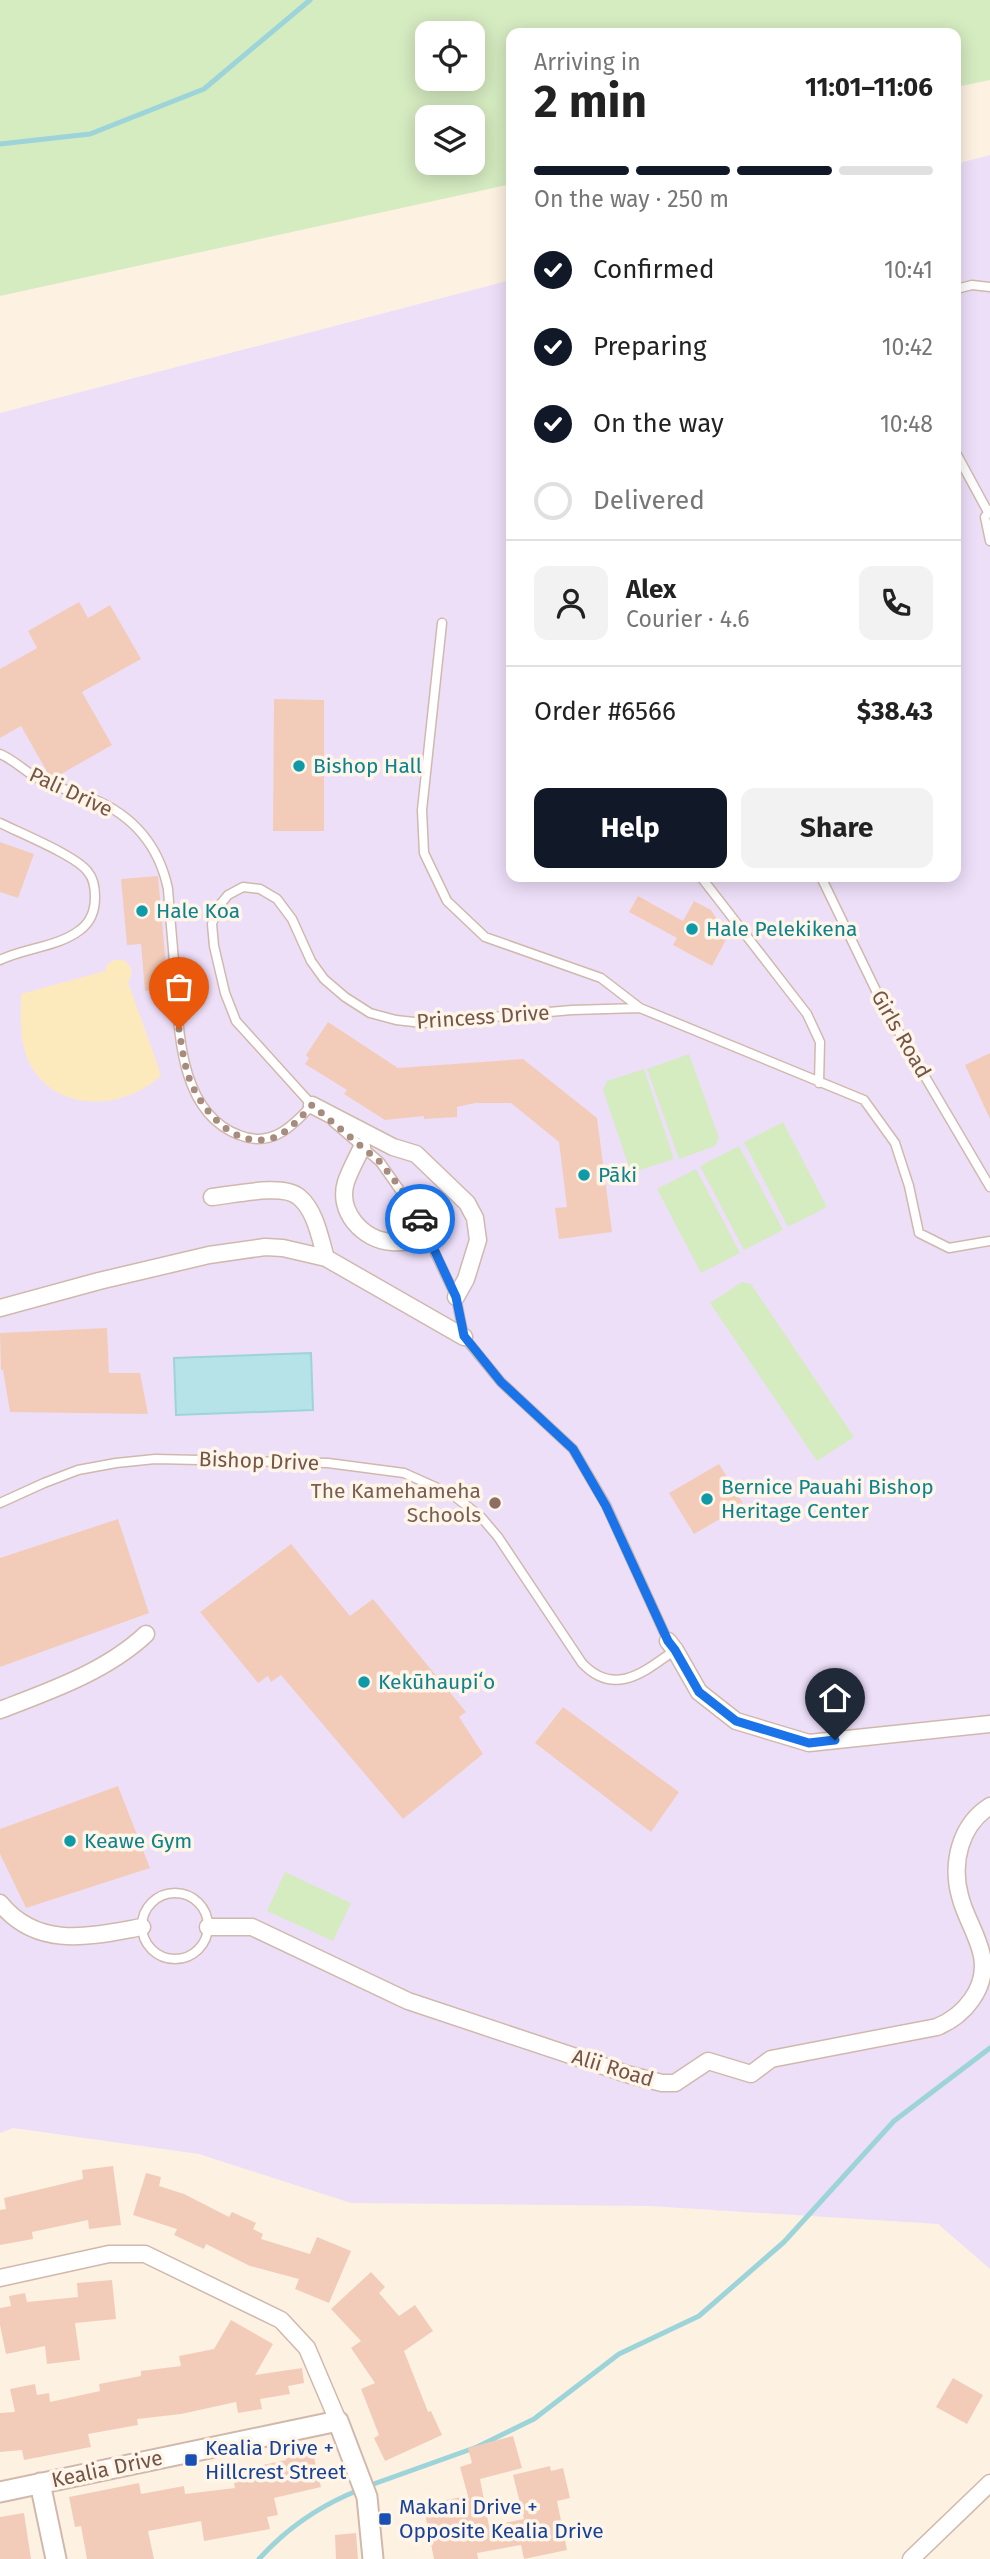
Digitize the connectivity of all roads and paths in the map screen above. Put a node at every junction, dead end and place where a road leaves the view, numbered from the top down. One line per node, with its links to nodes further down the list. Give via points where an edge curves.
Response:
1 (990, 287): 2 (lane)
2 (961, 288)
3 (961, 462): 4 (lane)
4 (989, 511): 5 (lane, via 985,517)
5 (990, 541)
6 (442, 623): 12 (lane, via 422,810 424,853 447,901 485,937 601,978)
7 (0, 754): 14 (lane, Pali Drive, via 41,780 110,808 150,841 168,889 184,1058 205,1109 233,1133 269,1139)
8 (0, 822): 11 (lane, via 80,863 93,880 95,892 93,913 80,930)
9 (705, 882): 13 (lane, via 807,1014 820,1042)
10 (823, 882): 16 (lane, Girls Road, via 884,1007)
11 (0, 960)
12 (640, 1008): 13 (lane, Princess Drive); 14 (lane, Princess Drive, via 423,1023 384,1017 355,1005 324,979 276,899 260,889 243,887 228,895 212,924 225,993 236,1021)
13 (819, 1083): 19 (lane, Princess Drive, via 864,1100 895,1143 919,1233 949,1248)
14 (312, 1105): 15 (lane, Princess Drive); 21 (street, via 416,1154 467,1203 478,1240)
15 (362, 1147): 18 (lane, Princess Drive, via 405,1194); 18 (street, via 345,1183 344,1206 355,1225 392,1242)
16 (990, 1187)
17 (212, 1197): 20 (street, via 293,1193 312,1217)
18 (430, 1239): 21 (lane, Princess Drive)
19 (990, 1241)
20 (326, 1258): 22 (street, via 283,1248 230,1250); 23 (street)
21 (456, 1297): 23 (lane, Princess Drive)
22 (0, 1308)
23 (464, 1336): 26 (lane, Princess Drive, via 501,1382 573,1449 606,1506)
24 (0, 1503): 26 (lane, Bishop Drive, via 78,1471 145,1460 328,1463 404,1473 453,1495 481,1517 593,1673 613,1679 639,1675)
25 (146, 1634): 27 (street, via 90,1672)
26 (672, 1645): 28 (street, Princess Drive, via 699,1692 736,1721 809,1743)
27 (0, 1710)
28 (990, 1724)
29 (990, 1806): 32 (street, Alii Road, via 972,1822 958,1850 960,1897 983,1959 977,1989 962,2013 937,2027 771,2059 751,2074 708,2061 675,2083 630,2075 418,2005 252,1927)
30 (0, 1903): 31 (street, via 27,1925 55,1936 72,1938)
31 (142, 1927): 32 (lane, via 150,1947 169,1958 191,1955 206,1938); 32 (lane, via 148,1906 175,1893 195,1899)
32 (208, 1927)
33 (0, 2278): 34 (street, via 109,2253 145,2255 281,2320 307,2348)
34 (338, 2421): 35 (street, Kealia Drive); 39 (street, via 367,2497)
35 (40, 2483): 37 (street, Kealia Drive); 38 (street)
36 (990, 2483): 40 (street)
37 (0, 2492)
38 (56, 2559)
39 (373, 2559)
40 (911, 2559)

